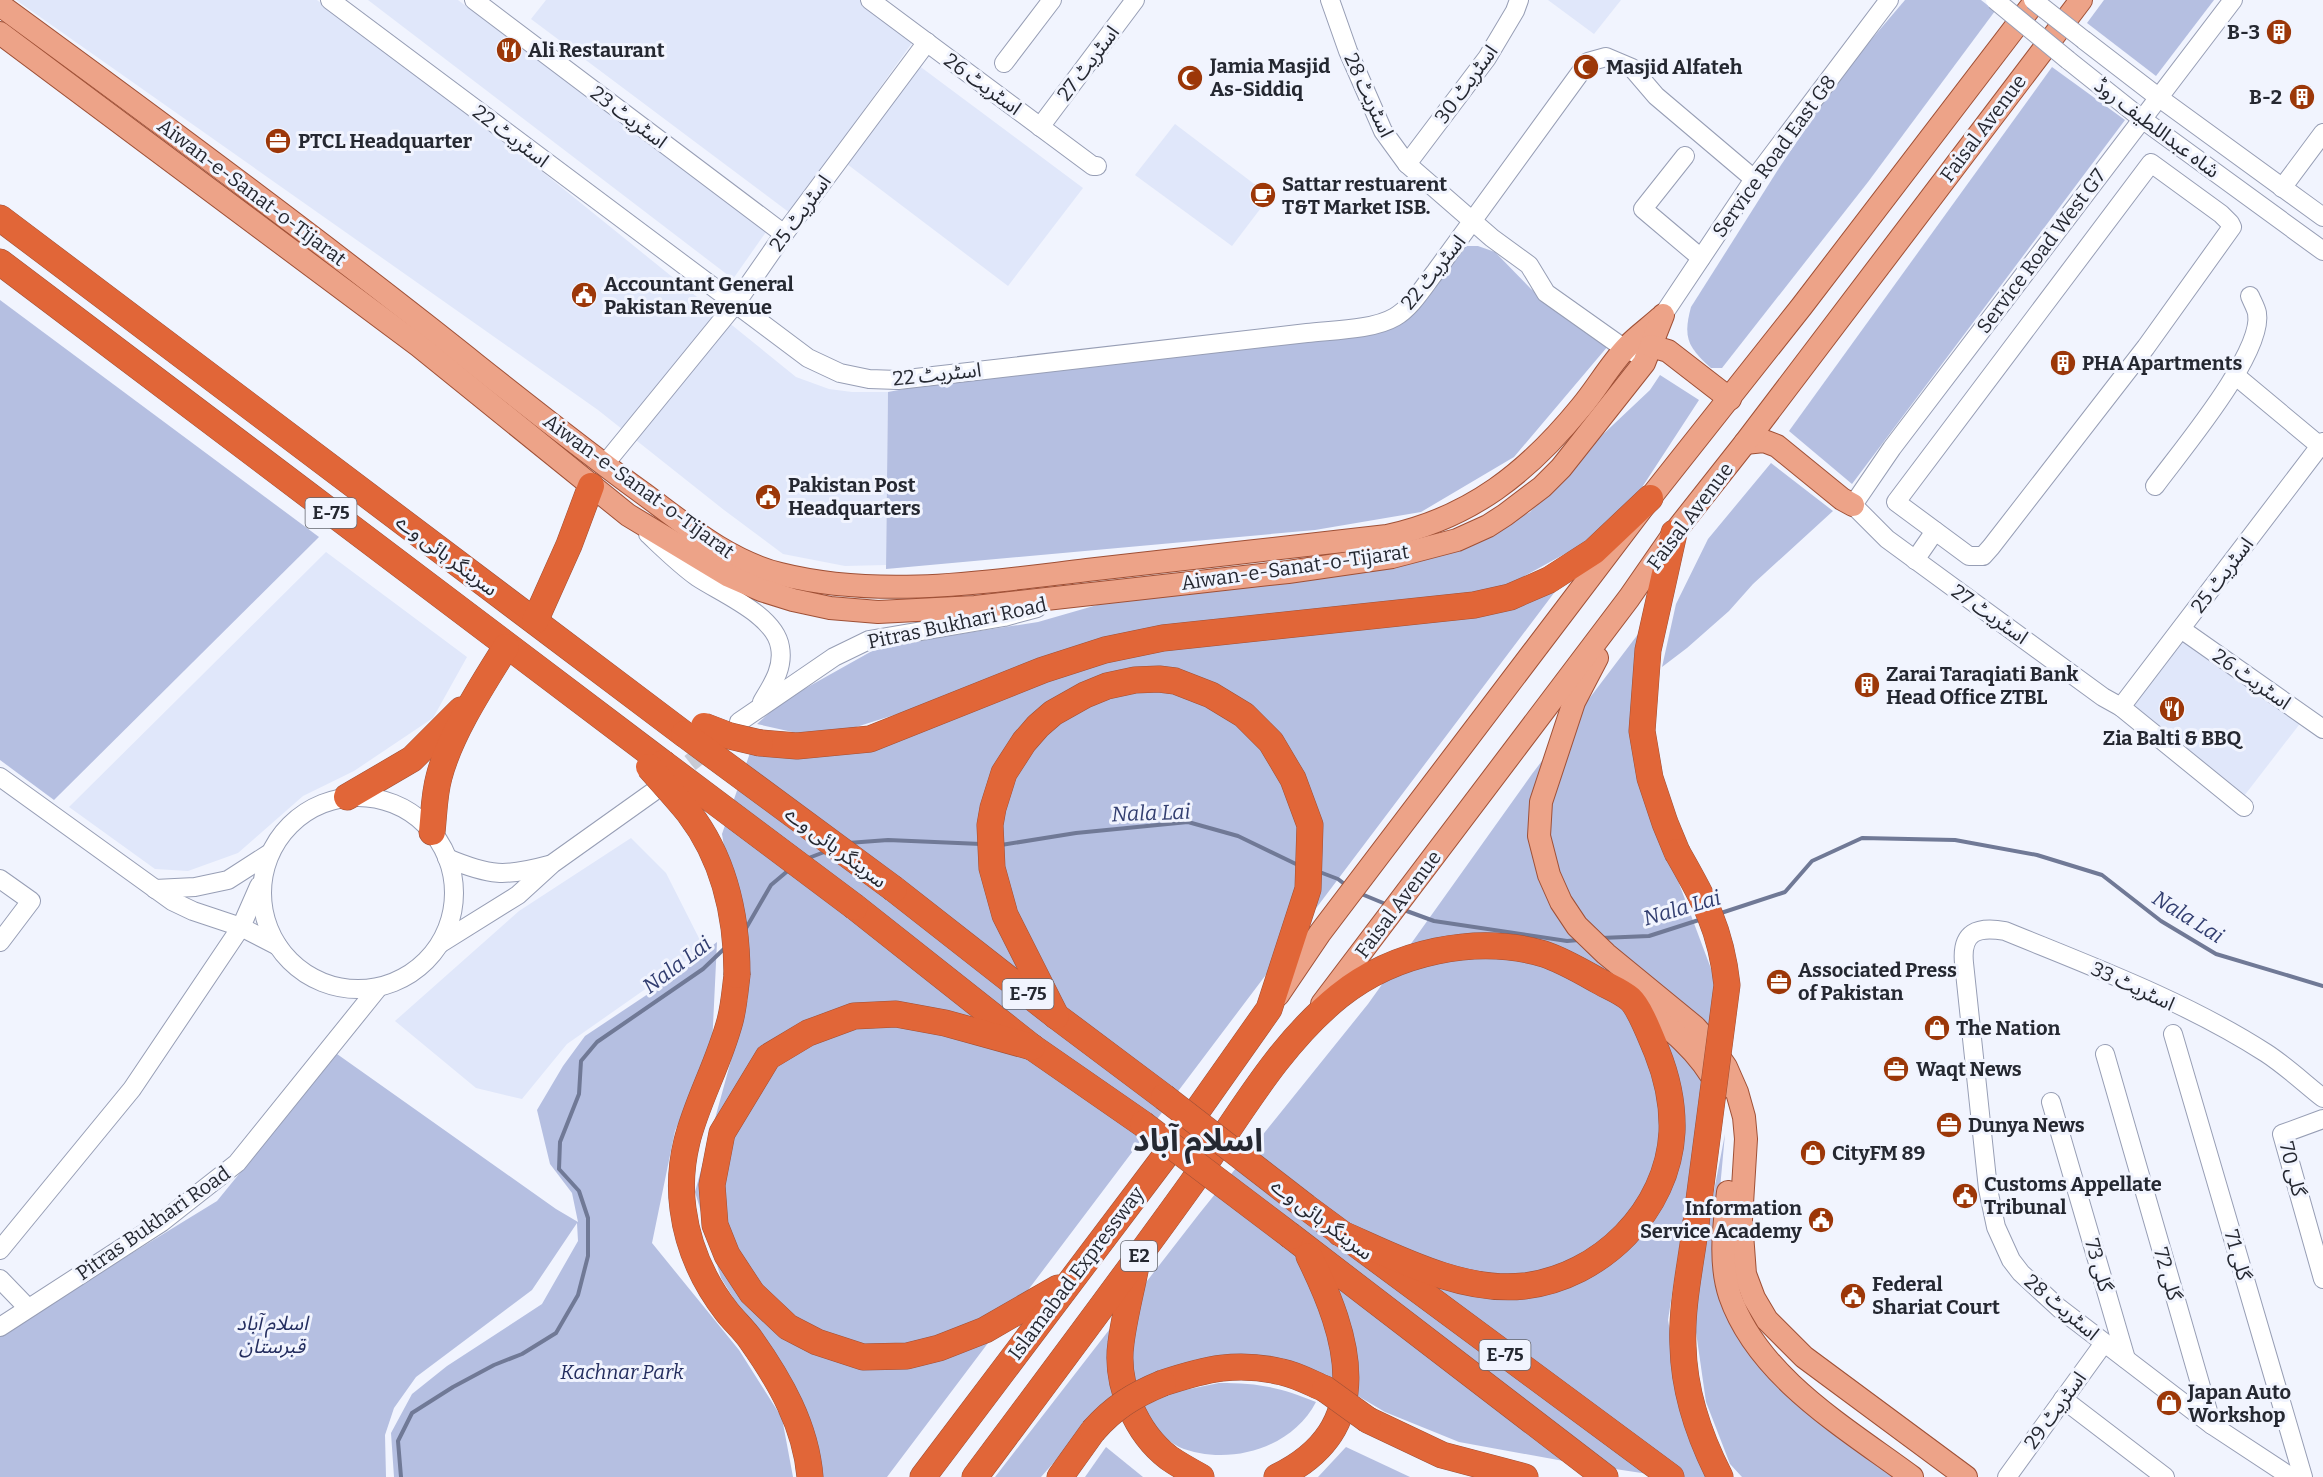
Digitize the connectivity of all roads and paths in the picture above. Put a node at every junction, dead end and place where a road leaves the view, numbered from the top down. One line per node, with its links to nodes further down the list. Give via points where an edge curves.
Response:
1 (330, 0): 36 (street, اسٹریٹ 22)
2 (474, 0): 31 (street, اسٹریٹ 23)
3 (870, 0): 15 (street, اسٹریٹ 26)
4 (1052, 0): 16 (street)
5 (1135, 0): 19 (street, اسٹریٹ 27)
6 (1330, 0): 22 (street, اسٹریٹ 28, via 1383,131)
7 (1519, 0): 22 (street, اسٹریٹ 30, via 1487,58)
8 (1889, 0): 25 (street, Service Road East G8)
9 (1995, 0): 18 (street, شاہ عبداللطیف روڈ, bridge)
10 (2035, 0): 17 (street, شاہ عبداللطیف روڈ, bridge); 40 (main road, Faisal Avenue)
11 (2081, 0): 41 (main road, Faisal Avenue)
12 (2233, 0): 17 (street, Service Road West G7)
13 (0, 4): 45 (main road, Aiwan-e-Sanat-o-Tijarat, via 311,234)
14 (0, 33): 45 (main road, Aiwan-e-Sanat-o-Tijarat)
15 (927, 42): 19 (street, اسٹریٹ 26); 31 (street, اسٹریٹ 25)
16 (1004, 63)
17 (2158, 97): 18 (street, Service Road West G7); 26 (street, شاہ عبداللطیف روڈ)
18 (2142, 119): 24 (street, شاہ عبداللطیف روڈ); 48 (street, Service Road West G7)
19 (1040, 127): 23 (street, اسٹریٹ 26)
20 (2323, 133): 26 (street)
21 (1685, 156): 33 (street, via 1643,209)
22 (1407, 164): 30 (street, اسٹریٹ 28)
23 (1097, 166)
24 (2209, 167): 27 (street); 32 (street, شاہ عبداللطیف روڈ)
25 (1754, 179): 30 (street, اسٹریٹ 22, via 1656,96 1632,68 1606,57 1588,62); 33 (street, Service Road East G8)
26 (2282, 188): 28 (street, شاہ عبداللطیف روڈ)
27 (2191, 193): 50 (street, via 2232,227 2146,347 1983,556 1969,556); 50 (street, via 2151,163 1896,502)
28 (2323, 217)
29 (0, 218): 57 (highway, سرینگر ہائی وے / E-75)
30 (1473, 221): 36 (street, اسٹریٹ 22, via 1414,300 1395,317 1369,326 898,380 840,373 808,358); 38 (street, اسٹریٹ 28, via 1529,265 1546,293)
31 (784, 234): 36 (street, اسٹریٹ 25)
32 (2323, 251)
33 (1701, 258): 37 (street, Service Road East G8)
34 (0, 262): 59 (highway, سرینگر ہائی وے / E-75)
35 (2250, 296): 39 (street, via 2258,314 2256,332)
36 (736, 303): 45 (street, اسٹریٹ 25)
37 (1664, 315): 38 (main road, Aiwan-e-Sanat-o-Tijarat)
38 (1639, 348): 40 (main road, via 1668,351); 42 (main road, Aiwan-e-Sanat-o-Tijarat, via 1644,363)
39 (2236, 376): 44 (street); 46 (street)
40 (1730, 399): 47 (main road, Faisal Avenue)
41 (1771, 410): 43 (main road, Faisal Avenue); 48 (main road, via 1784,442)
42 (1592, 412): 53 (main road, Aiwan-e-Sanat-o-Tijarat, via 1490,495 1419,529 1387,536 1039,576); 54 (main road, Aiwan-e-Sanat-o-Tijarat, via 1561,468 1542,487 1488,526 1457,540 1392,557 1288,572)
43 (1745, 444): 48 (main road, via 1764,441 1776,446); 51 (main road, Faisal Avenue)
44 (2321, 444): 58 (street, اسٹریٹ 25)
45 (597, 476): 49 (main road, Aiwan-e-Sanat-o-Tijarat); 53 (main road, Aiwan-e-Sanat-o-Tijarat, via 754,565 840,585); 57 (highway)
46 (2155, 486)
47 (1650, 498): 65 (highway, bridge, via 1594,551 1549,580 1510,597 1474,605 1163,638 1105,650 1043,670 870,740 797,746); 85 (main road, Faisal Avenue, via 1320,933)
48 (1853, 505): 52 (street, اسٹریٹ 27)
49 (628, 515): 56 (main road, Aiwan-e-Sanat-o-Tijarat, via 729,576 761,590 830,608); 61 (street, via 678,562 749,609 775,633 780,644 779,668)
50 (1935, 531): 52 (street)
51 (1674, 533): 55 (main road, Faisal Avenue); 116 (highway, bridge, via 1648,650 1642,731 1650,778 1665,823 1715,924 1724,956 1727,985 1682,1346 1700,1436)
52 (1915, 560): 62 (street, اسٹریٹ 27)
53 (901, 587): 56 (main road)
54 (1089, 593): 56 (main road, Aiwan-e-Sanat-o-Tijarat, via 975,607); 61 (street, Pitras Bukhari Road, via 1004,617 868,640 834,657)
55 (1629, 598): 84 (main road, via 1574,702 1541,802 1539,836 1561,902 1577,926); 87 (main road, Faisal Avenue)
56 (901, 611)
57 (535, 621): 65 (highway, سرینگر ہائی وے / E-75, via 642,703)
58 (2181, 630): 62 (street, اسٹریٹ 25); 64 (street, اسٹریٹ 26)
59 (506, 647): 60 (highway); 66 (highway, سرینگر ہائی وے / E-75, via 620,730)
60 (476, 695): 69 (highway, via 412,759); 71 (highway, via 439,776)
61 (760, 706): 63 (street, Pitras Bukhari Road)
62 (2121, 707): 70 (street, اسٹریٹ 27)
63 (740, 722)
64 (2323, 729)
65 (694, 730): 86 (highway, سرینگر ہائی وے / E-75, bridge)
66 (656, 765): 89 (highway, سرینگر ہائی وے / E-75, bridge, via 855,907); 107 (highway, bridge, via 716,859 730,902 737,954 730,1021 683,1152 682,1206 686,1229 701,1272 764,1360 797,1420)
67 (0, 777): 77 (street)
68 (653, 792): 74 (street)
69 (347, 797): 71 (street, via 379,799 408,811); 72 (street, via 320,804 302,815 286,829)
70 (2244, 807)
71 (432, 832): 73 (street)
72 (270, 853): 76 (street); 77 (street, via 228,880)
73 (447, 858): 74 (street, via 474,869 510,874); 80 (street, via 454,901)
74 (552, 864): 80 (street, via 518,895)
75 (0, 879): 79 (street, via 31,901)
76 (263, 879): 78 (street); 81 (street, via 264,914)
77 (155, 889): 78 (street, via 178,905)
78 (241, 927): 81 (street); 96 (street, via 132,1089)
79 (0, 942)
80 (441, 943): 83 (street, via 414,972)
81 (278, 946): 83 (street, via 314,979 345,989)
82 (1965, 978): 91 (street, اسٹریٹ 33, via 1963,951 1970,935 1990,928 2005,931 2101,970 2223,1028 2267,1054); 103 (street, اسٹریٹ 28, via 1988,1189 2001,1243 2034,1287)
83 (378, 988): 101 (street, Pitras Bukhari Road, via 237,1164 162,1222)
84 (1642, 995): 87 (highway, Islamabad Expressway, via 1545,954 1496,946 1443,949 1379,971 1341,995); 94 (highway, via 1651,1038 1668,1085 1672,1130 1669,1155 1652,1201 1640,1220 1608,1251 1590,1263 1526,1286 1487,1286 1409,1263); 117 (main road, via 1710,1070 1729,1118 1732,1138 1723,1243 1725,1267 1730,1295 1747,1334 1776,1370 1808,1398); 118 (main road, via 1695,1027 1726,1067 1737,1092 1746,1139 1741,1220 1744,1264 1754,1298 1767,1320 1804,1357)
85 (1269, 1009): 86 (highway, Islamabad Expressway, via 1308,889 1310,825 1293,779 1271,742 1245,715 1211,695 1175,681 1135,680 1085,695 1038,726 1004,773 993,808 992,868 1005,915); 99 (highway, Islamabad Expressway / E2)
86 (1056, 1016): 94 (highway, سرینگر ہائی وے / E-75, bridge)
87 (1300, 1032): 97 (highway, Islamabad Expressway / E2, via 1234,1118)
88 (2173, 1034): 122 (street, گلی 71)
89 (1032, 1047): 95 (highway, سرینگر ہائی وے / E-75, bridge, via 1143,1124); 99 (highway, via 896,1014 854,1016 808,1033 768,1057 722,1133 712,1185 715,1225 752,1293 788,1327 817,1342 863,1357 907,1356 939,1348 986,1330)
90 (2105, 1054): 106 (street, گلی 72)
91 (2323, 1098)
92 (2051, 1102): 104 (street, گلی 73)
93 (2323, 1119): 100 (street, گلی 70, via 2282,1134)
94 (1340, 1233): 115 (highway, سرینگر ہائی وے / E-75)
95 (1299, 1243): 112 (highway, via 1336,1316 1345,1356 1345,1404 1322,1446 1296,1468); 114 (highway, سرینگر ہائی وے / E-75)
96 (0, 1250)
97 (1138, 1257): 109 (highway, Islamabad Expressway / E2); 111 (highway, via 1120,1345 1123,1383 1137,1420 1152,1441 1169,1458)
98 (0, 1279): 101 (street)
99 (1071, 1280): 108 (highway, Islamabad Expressway / E2)
100 (2323, 1280)
101 (28, 1308): 102 (street, Pitras Bukhari Road)
102 (0, 1327)
103 (2104, 1343): 104 (street, اسٹریٹ 28); 105 (street, اسٹریٹ 29)
104 (2126, 1359): 106 (street, اسٹریٹ 28)
105 (2063, 1399): 119 (street, اسٹریٹ 29); 120 (street)
106 (2212, 1425): 121 (street, اسٹریٹ 28)
107 (810, 1477)
108 (923, 1477)
109 (975, 1477)
110 (1060, 1477): 113 (highway, bridge, via 1109,1413 1143,1391 1202,1371 1245,1365 1284,1372 1325,1389 1368,1420 1442,1455)
111 (1201, 1477)
112 (1277, 1477)
113 (1525, 1477)
114 (1605, 1477)
115 (1671, 1477)
116 (1720, 1477)
117 (1912, 1477)
118 (1966, 1477)
119 (2007, 1477)
120 (2164, 1477)
121 (2291, 1477)
122 (2302, 1477)

